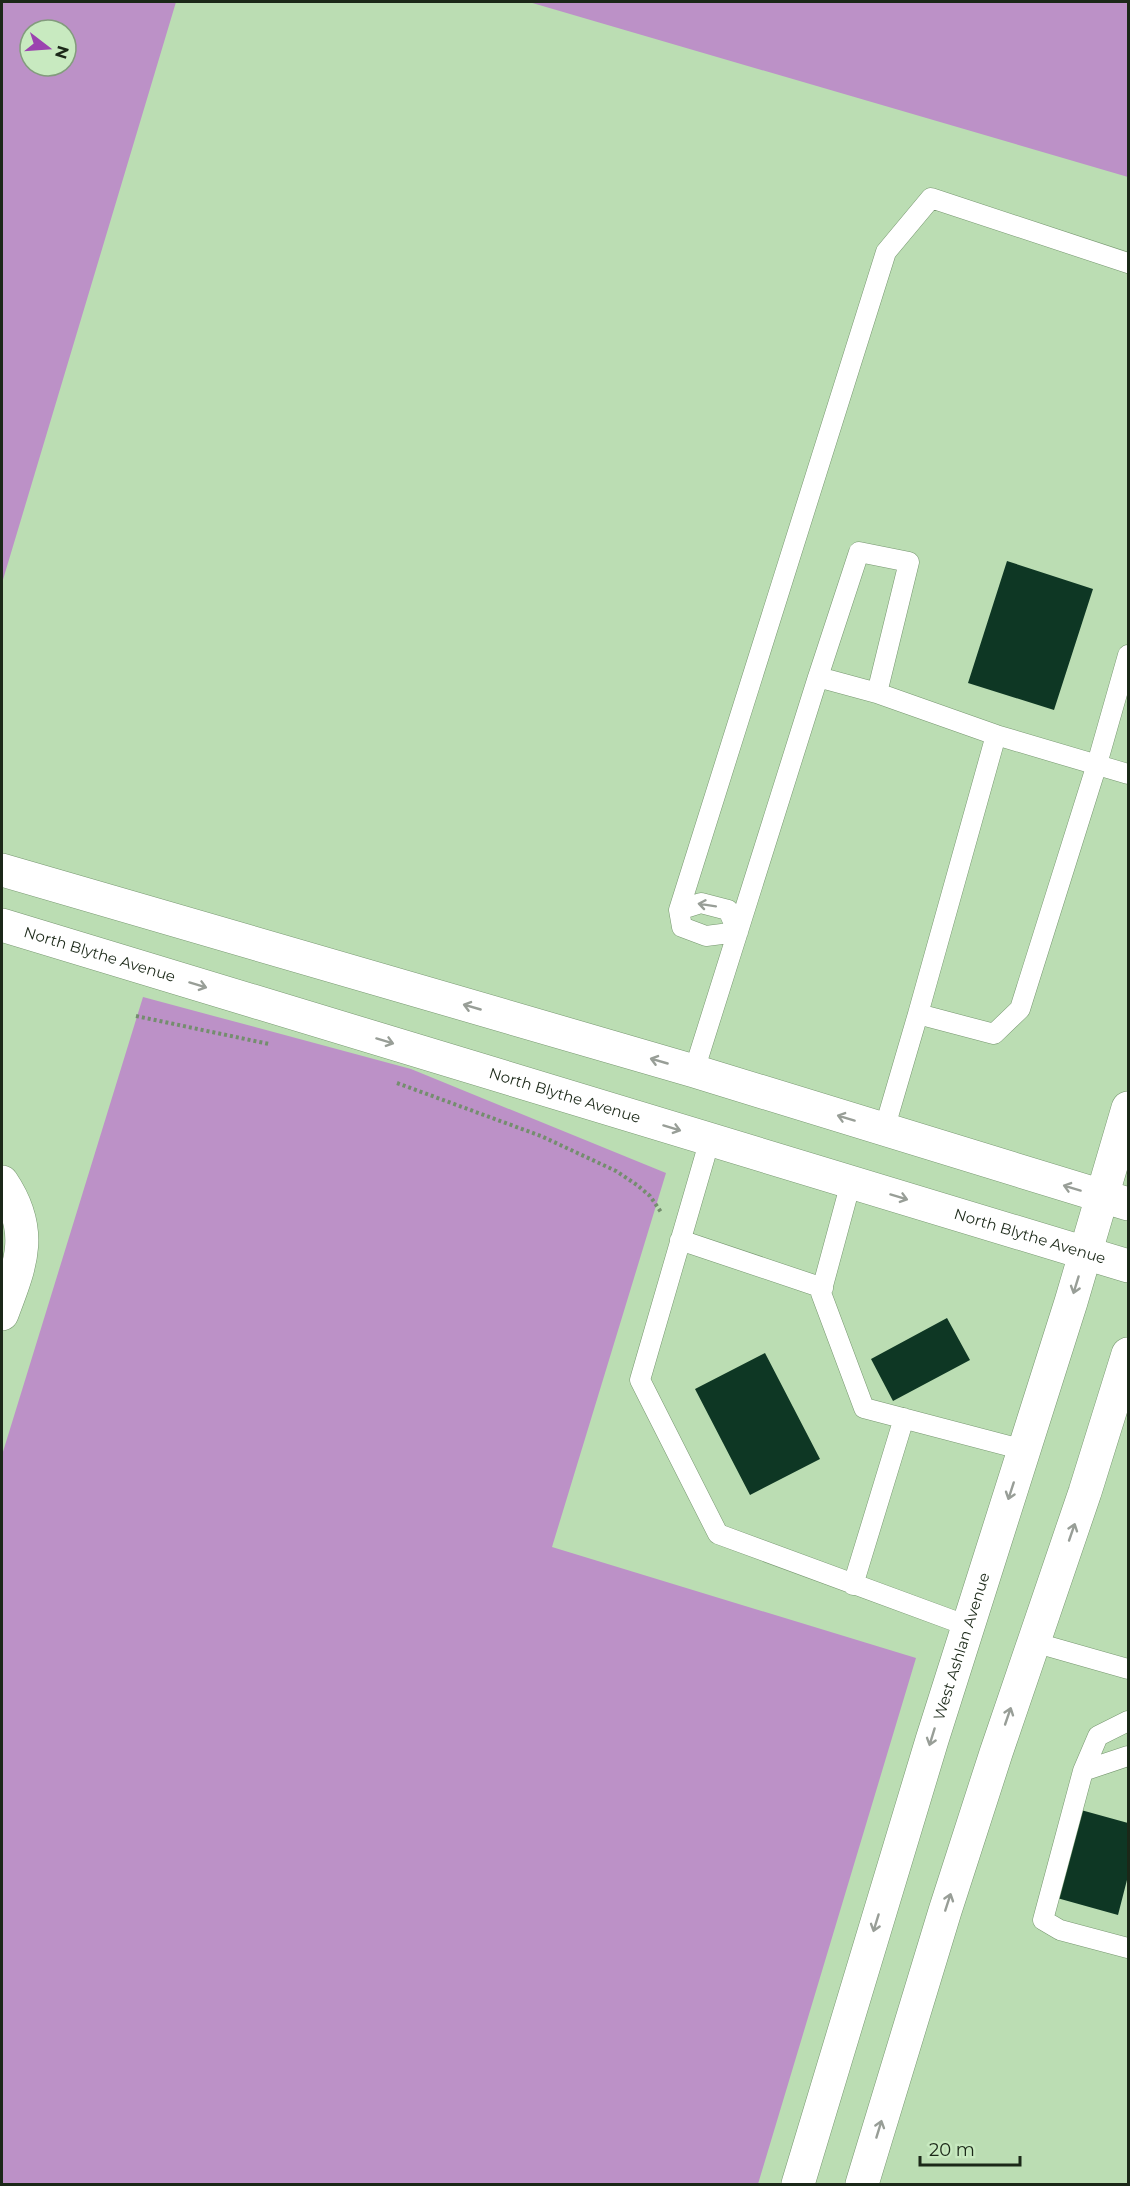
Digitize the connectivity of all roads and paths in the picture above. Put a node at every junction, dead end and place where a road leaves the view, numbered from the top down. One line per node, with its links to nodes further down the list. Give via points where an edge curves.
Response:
1 (1128, 263): 11 (lane, via 931,198 886,252)
2 (1128, 655): 6 (lane)
3 (818, 677): 4 (lane); 4 (lane, via 859,552 909,562); 13 (lane)
4 (877, 693): 5 (lane)
5 (996, 735): 6 (lane); 14 (lane)
6 (1097, 764): 7 (lane); 14 (lane, via 1020,1009 994,1034)
7 (1128, 774)
8 (2, 870): 9 (street)
9 (36, 881): 10 (street); 17 (street, one-way to 9)
10 (2, 884)
11 (679, 910): 13 (lane, via 682,927 706,936); 13 (lane, one-way to 11, via 728,910 701,903)
12 (2, 925): 21 (street, North Blythe Avenue, one-way to 21)
13 (738, 932): 17 (lane)
14 (918, 1014): 20 (lane)
15 (136, 1016): 16 (path)
16 (270, 1044)
17 (694, 1071): 20 (street, one-way to 17)
18 (395, 1082): 25 (path, via 541,1136 616,1171 650,1196)
19 (1128, 1108): 24 (street, West Ashlan Avenue)
20 (884, 1130): 24 (street, one-way to 20)
21 (711, 1140): 23 (street, North Blythe Avenue); 25 (lane)
22 (2, 1182): 29 (street, via 13,1199 21,1225 22,1252)
23 (851, 1182): 26 (street, North Blythe Avenue, one-way to 26); 28 (lane)
24 (1116, 1200): 26 (street, West Ashlan Avenue)
25 (680, 1240): 28 (lane); 33 (lane, via 640,1380 718,1534)
26 (1086, 1254): 27 (street, North Blythe Avenue); 32 (street, West Ashlan Avenue, one-way to 32)
27 (1128, 1266)
28 (823, 1288): 31 (lane, via 821,1293 864,1408)
29 (2, 1314)
30 (1128, 1354): 35 (street, one-way to 30)
31 (904, 1418): 32 (lane); 33 (lane)
32 (1024, 1450): 34 (street, West Ashlan Avenue, one-way to 34)
33 (853, 1585): 34 (lane)
34 (968, 1626): 41 (street, West Ashlan Avenue, one-way to 41)
35 (1034, 1642): 36 (lane); 42 (street, one-way to 35, via 945,1911)
36 (1128, 1669)
37 (1128, 1721): 39 (lane, via 1098,1736)
38 (1128, 1756): 39 (lane)
39 (1083, 1771): 40 (lane, via 1043,1920 1060,1930)
40 (1128, 1948)
41 (798, 2184)
42 (862, 2184)

